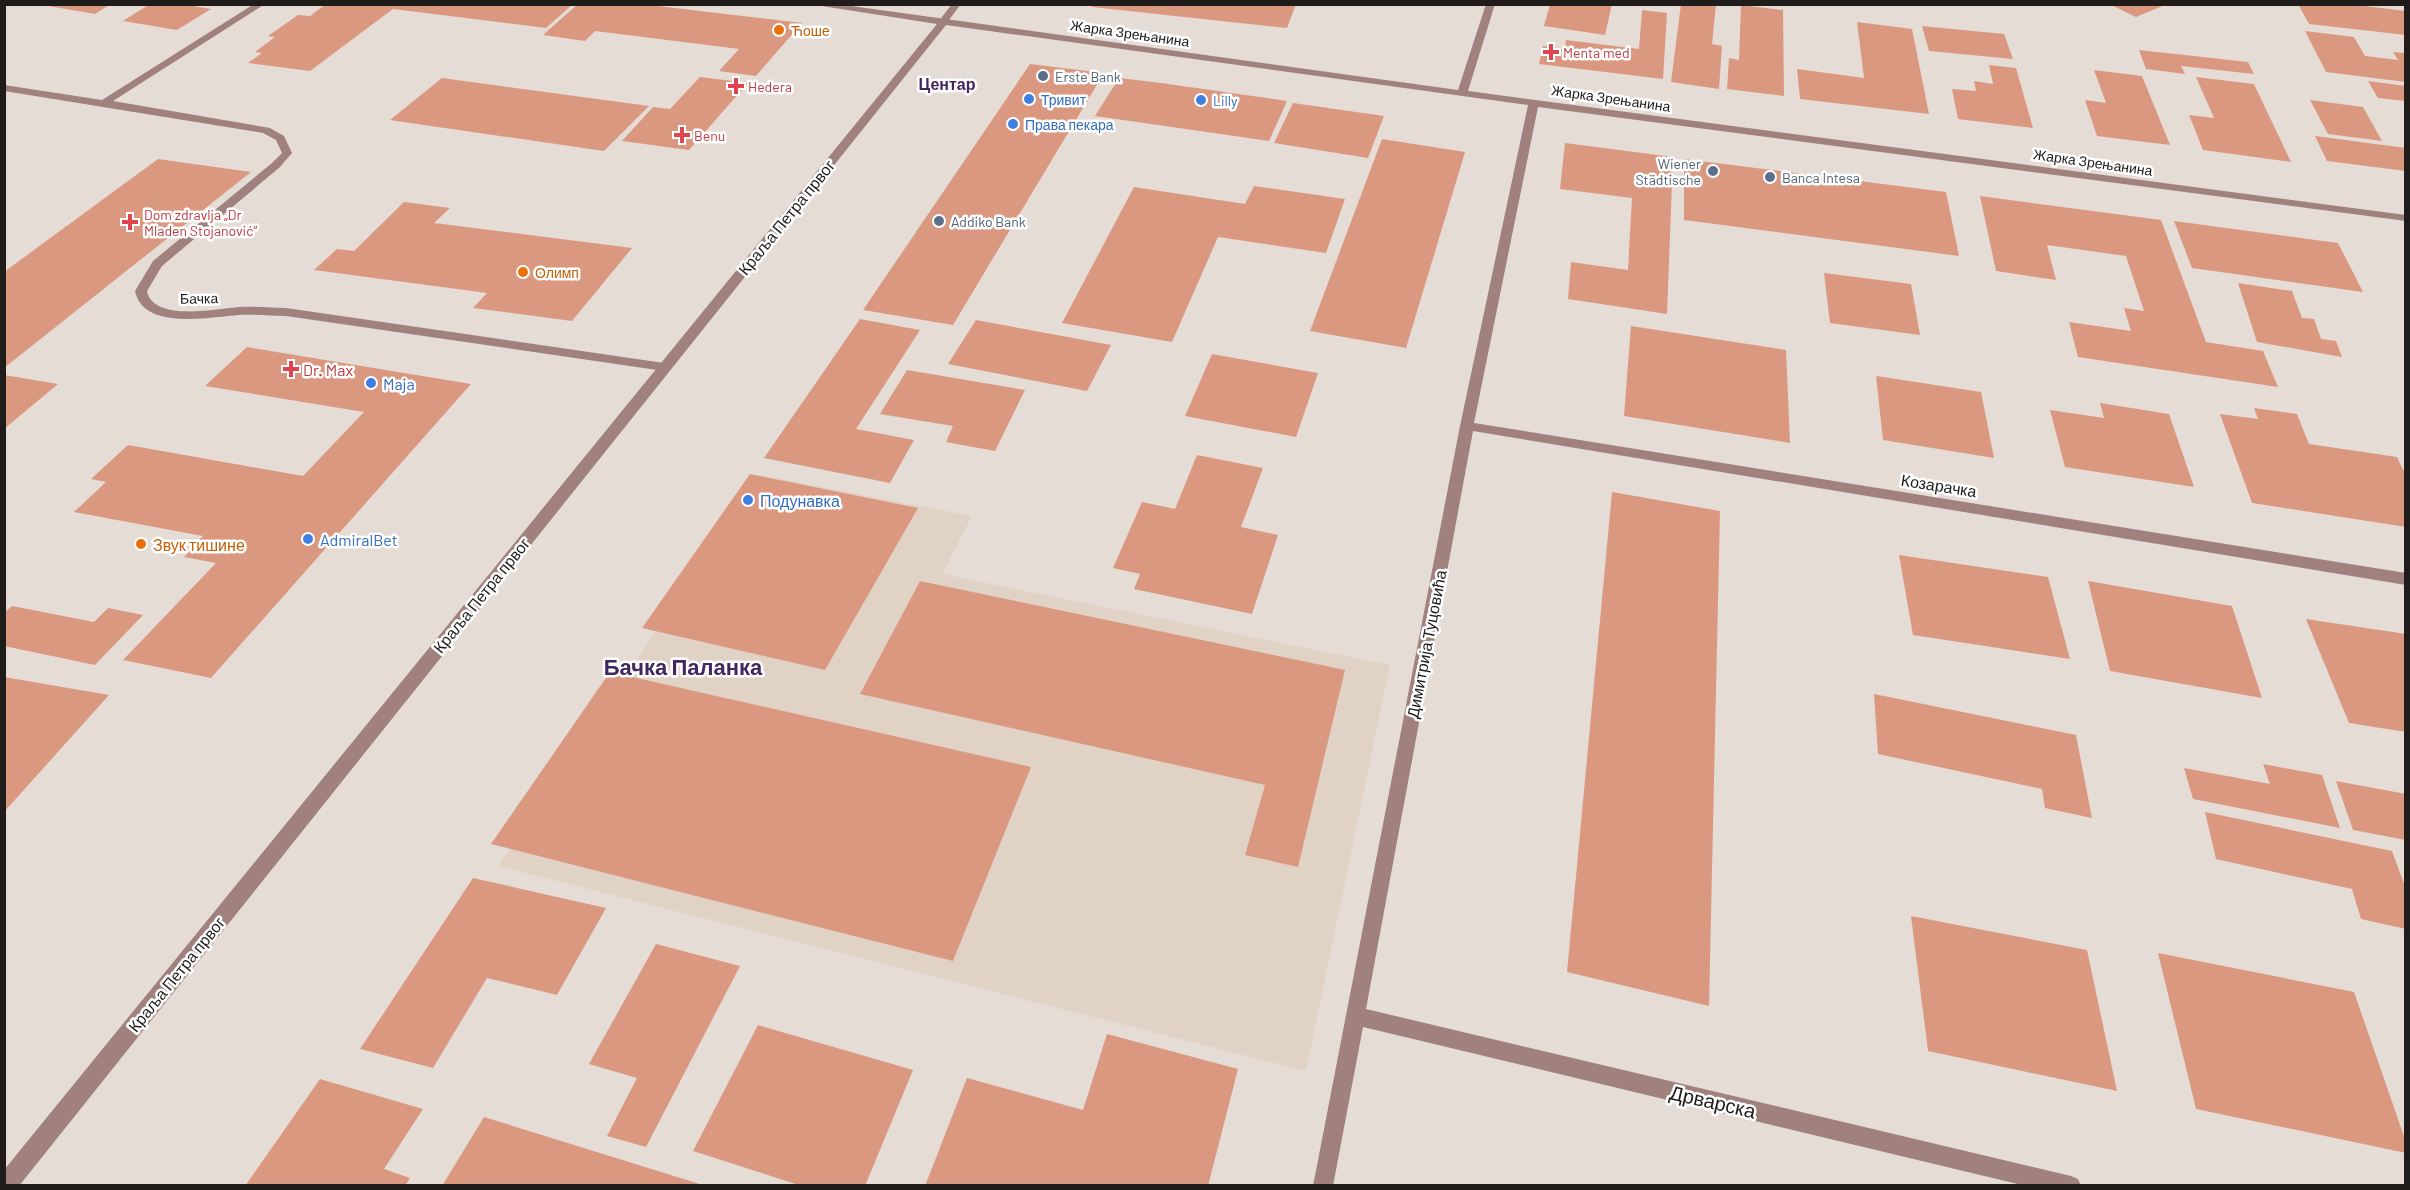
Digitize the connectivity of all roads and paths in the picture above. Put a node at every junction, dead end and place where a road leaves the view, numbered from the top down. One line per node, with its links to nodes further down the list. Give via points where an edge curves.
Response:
1 (261, 4): 9 (street)
2 (813, 4): 5 (street, Жарка Зрењанина)
3 (957, 4): 5 (street, Краља Петра првог)
4 (1491, 4): 7 (street)
5 (943, 22): 7 (street, Жарка Зрењанина); 11 (street, Краља Петра првог)
6 (4, 87): 9 (street, Бачка)
7 (1462, 93): 8 (street, Жарка Зрењанина)
8 (1534, 103): 10 (street, Жарка Зрењанина); 12 (street, Димитрија Туцовића)
9 (104, 104): 11 (street, Бачка, via 266,130 279,135 285,144 287,153 276,165 157,264 141,291 143,302 154,310 191,316 286,312)
10 (2406, 218)
11 (664, 367): 15 (street, Краља Петра првог)
12 (1467, 426): 13 (street, Козарачка); 14 (street, Димитрија Туцовића)
13 (2406, 579)
14 (1356, 1016): 16 (street, Димитрија Туцовића); 17 (street, Дрварска)
15 (5, 1185)
16 (1323, 1185)
17 (2071, 1185)

